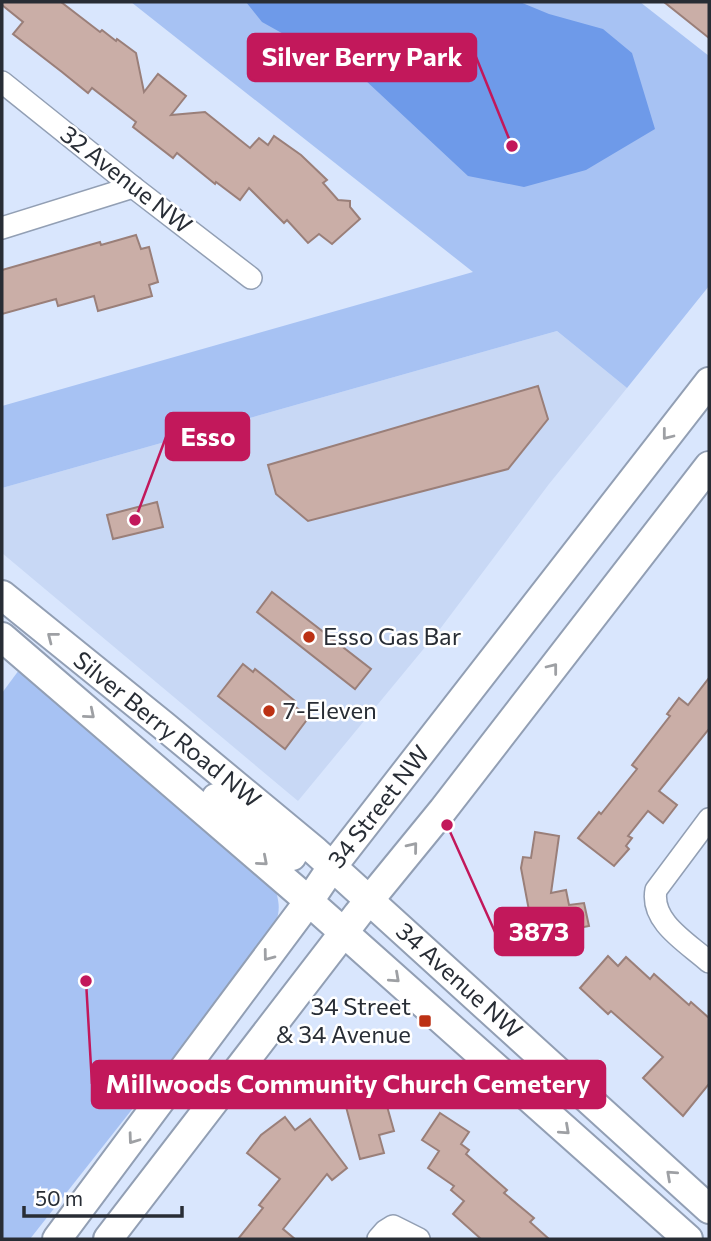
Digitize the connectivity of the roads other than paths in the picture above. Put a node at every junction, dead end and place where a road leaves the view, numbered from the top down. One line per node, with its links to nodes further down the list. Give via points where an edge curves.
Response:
1 (2, 82): 2 (street, 32 Avenue NW)
2 (133, 187): 3 (street); 4 (street, 32 Avenue NW)
3 (2, 228)
4 (251, 278)
5 (709, 382): 10 (main road, 34 Street NW, one-way to 10)
6 (709, 466): 11 (main road, 34 Street NW, one-way to 6)
7 (2, 595): 10 (main road, Silver Berry Road NW, one-way to 7, via 164,726)
8 (2, 637): 10 (main road, Silver Berry Road NW, one-way to 10, via 143,758)
9 (709, 819): 13 (street, via 656,890 656,908 663,920)
10 (321, 883): 11 (main road, 34 Avenue NW); 12 (main road, 34 Avenue NW); 16 (main road, 34 Street NW, one-way to 16)
11 (369, 900): 12 (main road, 34 Street NW); 14 (main road, 34 Avenue NW, one-way to 11)
12 (344, 933): 17 (main road, 34 Street NW); 19 (main road, 34 Avenue NW, one-way to 19)
13 (709, 962)
14 (709, 1209)
15 (386, 1233): 18 (street)
16 (57, 1239)
17 (108, 1239)
18 (419, 1239)
19 (688, 1239)

